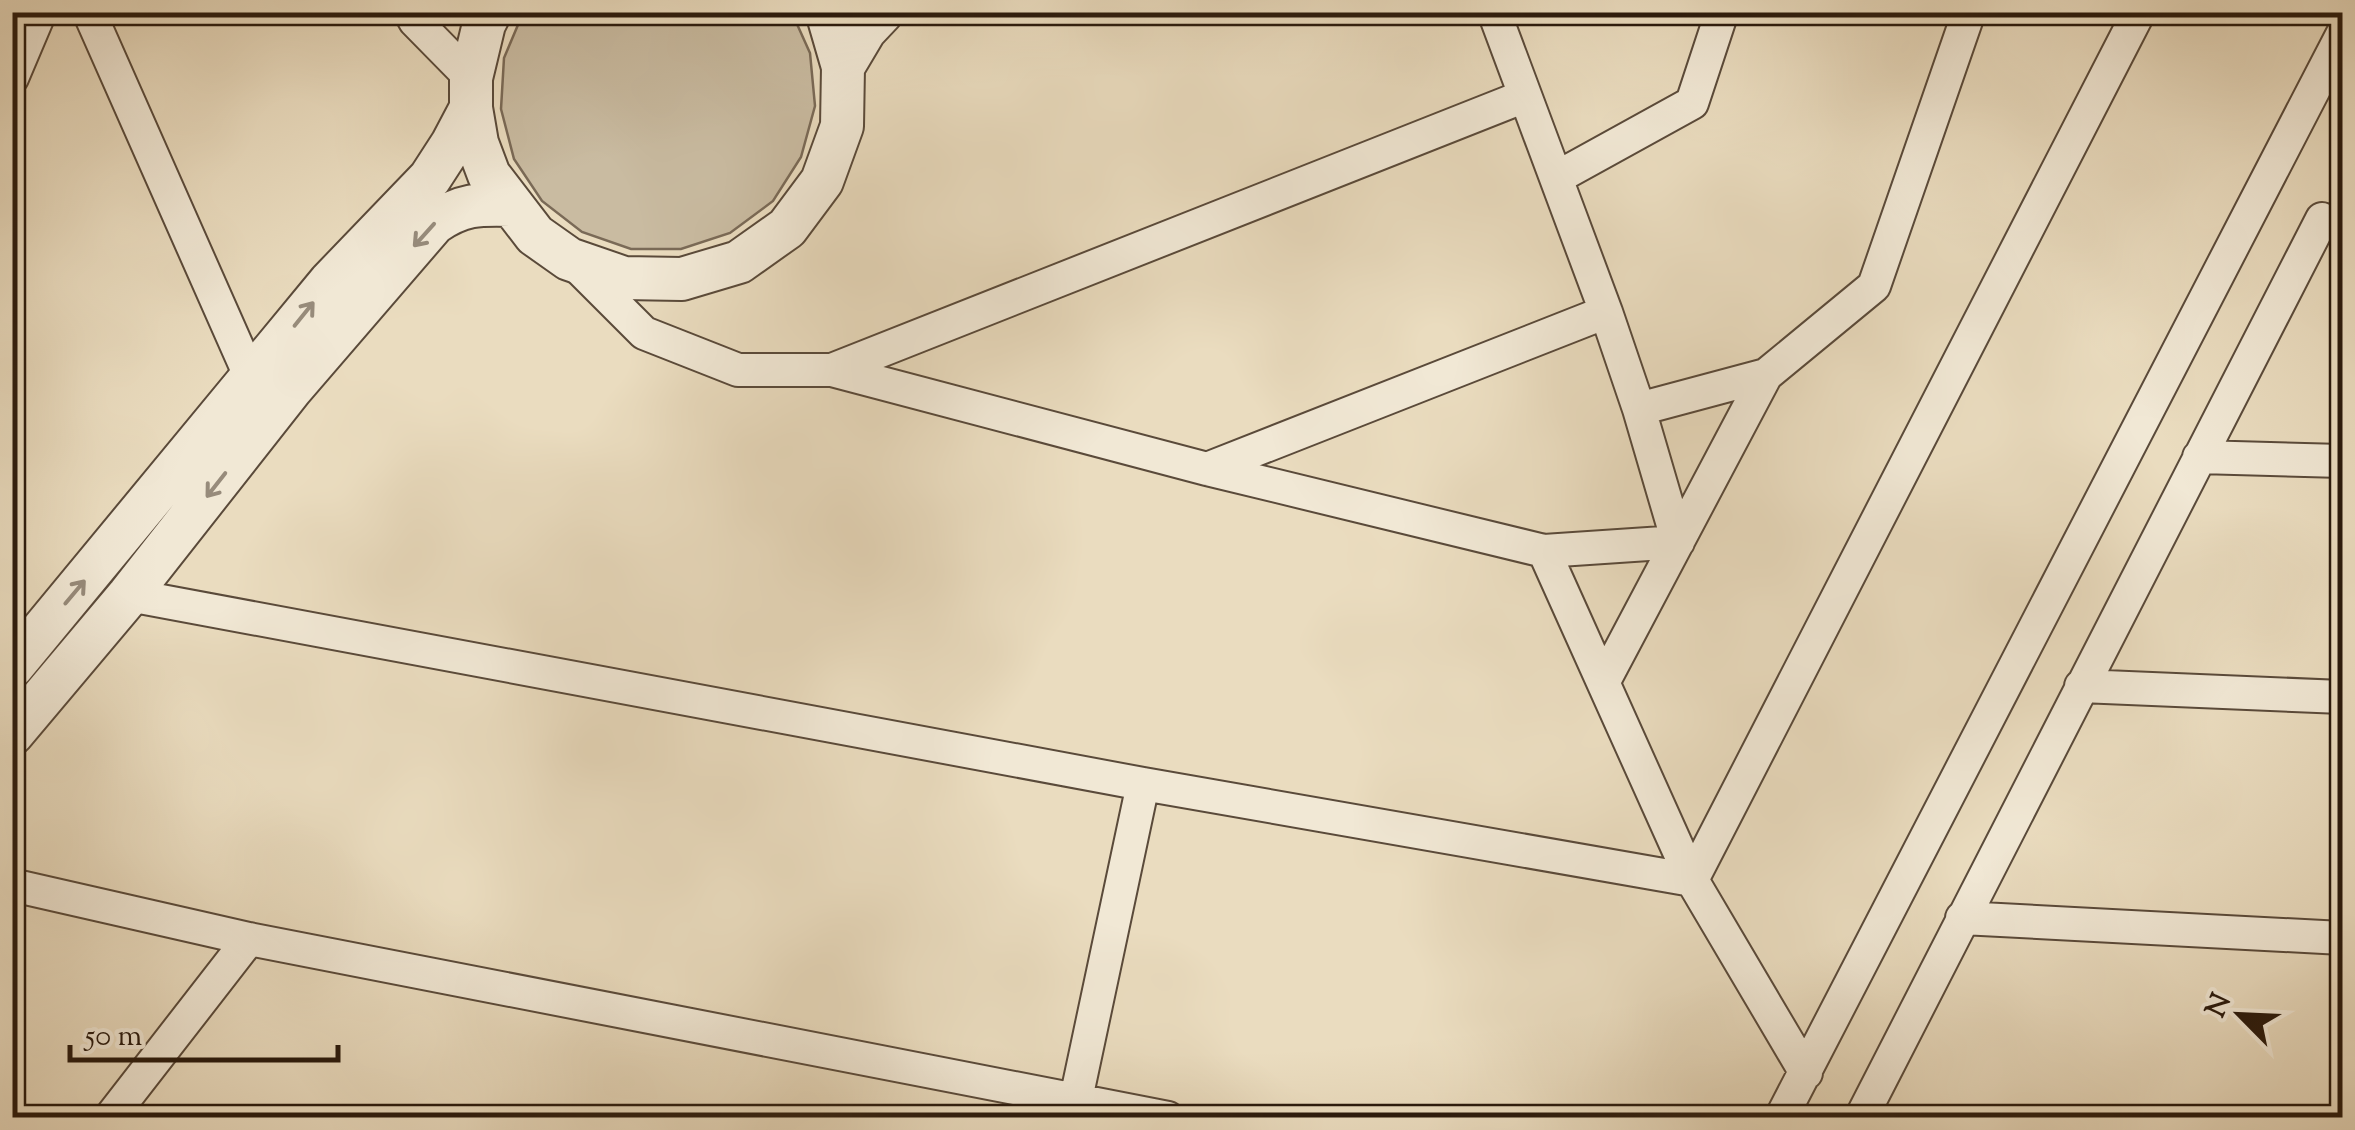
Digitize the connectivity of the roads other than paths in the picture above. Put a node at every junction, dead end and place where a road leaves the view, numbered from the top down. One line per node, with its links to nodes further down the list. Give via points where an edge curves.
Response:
1 (40, 12): 13 (street)
2 (88, 12): 23 (street)
3 (410, 12): 14 (street)
4 (490, 12): 14 (street)
5 (827, 12): 12 (street)
6 (882, 12): 12 (street)
7 (1494, 12): 15 (street)
8 (1722, 12): 16 (street, via 1692,103)
9 (1969, 12): 22 (street, via 1874,286)
10 (2139, 12): 37 (street)
11 (2342, 35): 42 (street)
12 (843, 67): 19 (street, via 842,126 822,181 787,228 738,262 682,279 624,278)
13 (12, 78)
14 (471, 93): 17 (street, via 489,176); 23 (street, one-way to 14, via 330,282 430,178 452,144)
15 (1525, 96): 16 (street); 21 (street)
16 (1556, 178): 20 (street)
17 (511, 205): 19 (street, via 535,235); 30 (street, one-way to 30, via 454,209 434,223)
18 (2342, 228): 25 (street, via 2322,219)
19 (569, 258): 21 (street, via 644,333 738,370)
20 (1606, 312): 24 (street); 27 (street)
21 (832, 370): 27 (street)
22 (1766, 375): 24 (street); 28 (street)
23 (251, 378): 31 (street, one-way to 23)
24 (1639, 410): 28 (street)
25 (2199, 456): 26 (street); 33 (street)
26 (2342, 461)
27 (1208, 469): 29 (street)
28 (1678, 542): 29 (street); 32 (street)
29 (1544, 551): 32 (street)
30 (129, 595): 35 (street); 36 (street)
31 (12, 668)
32 (1604, 682): 37 (street)
33 (2081, 686): 34 (street); 39 (street)
34 (2342, 697)
35 (12, 734)
36 (1143, 784): 37 (street); 43 (street)
37 (1692, 880): 42 (street)
38 (12, 885): 41 (street)
39 (1962, 918): 40 (street); 47 (street)
40 (2342, 938)
41 (249, 939): 43 (street); 44 (street)
42 (1806, 1073): 46 (street)
43 (1076, 1099): 45 (street)
44 (110, 1118)
45 (1168, 1118)
46 (1780, 1118)
47 (1861, 1118)

